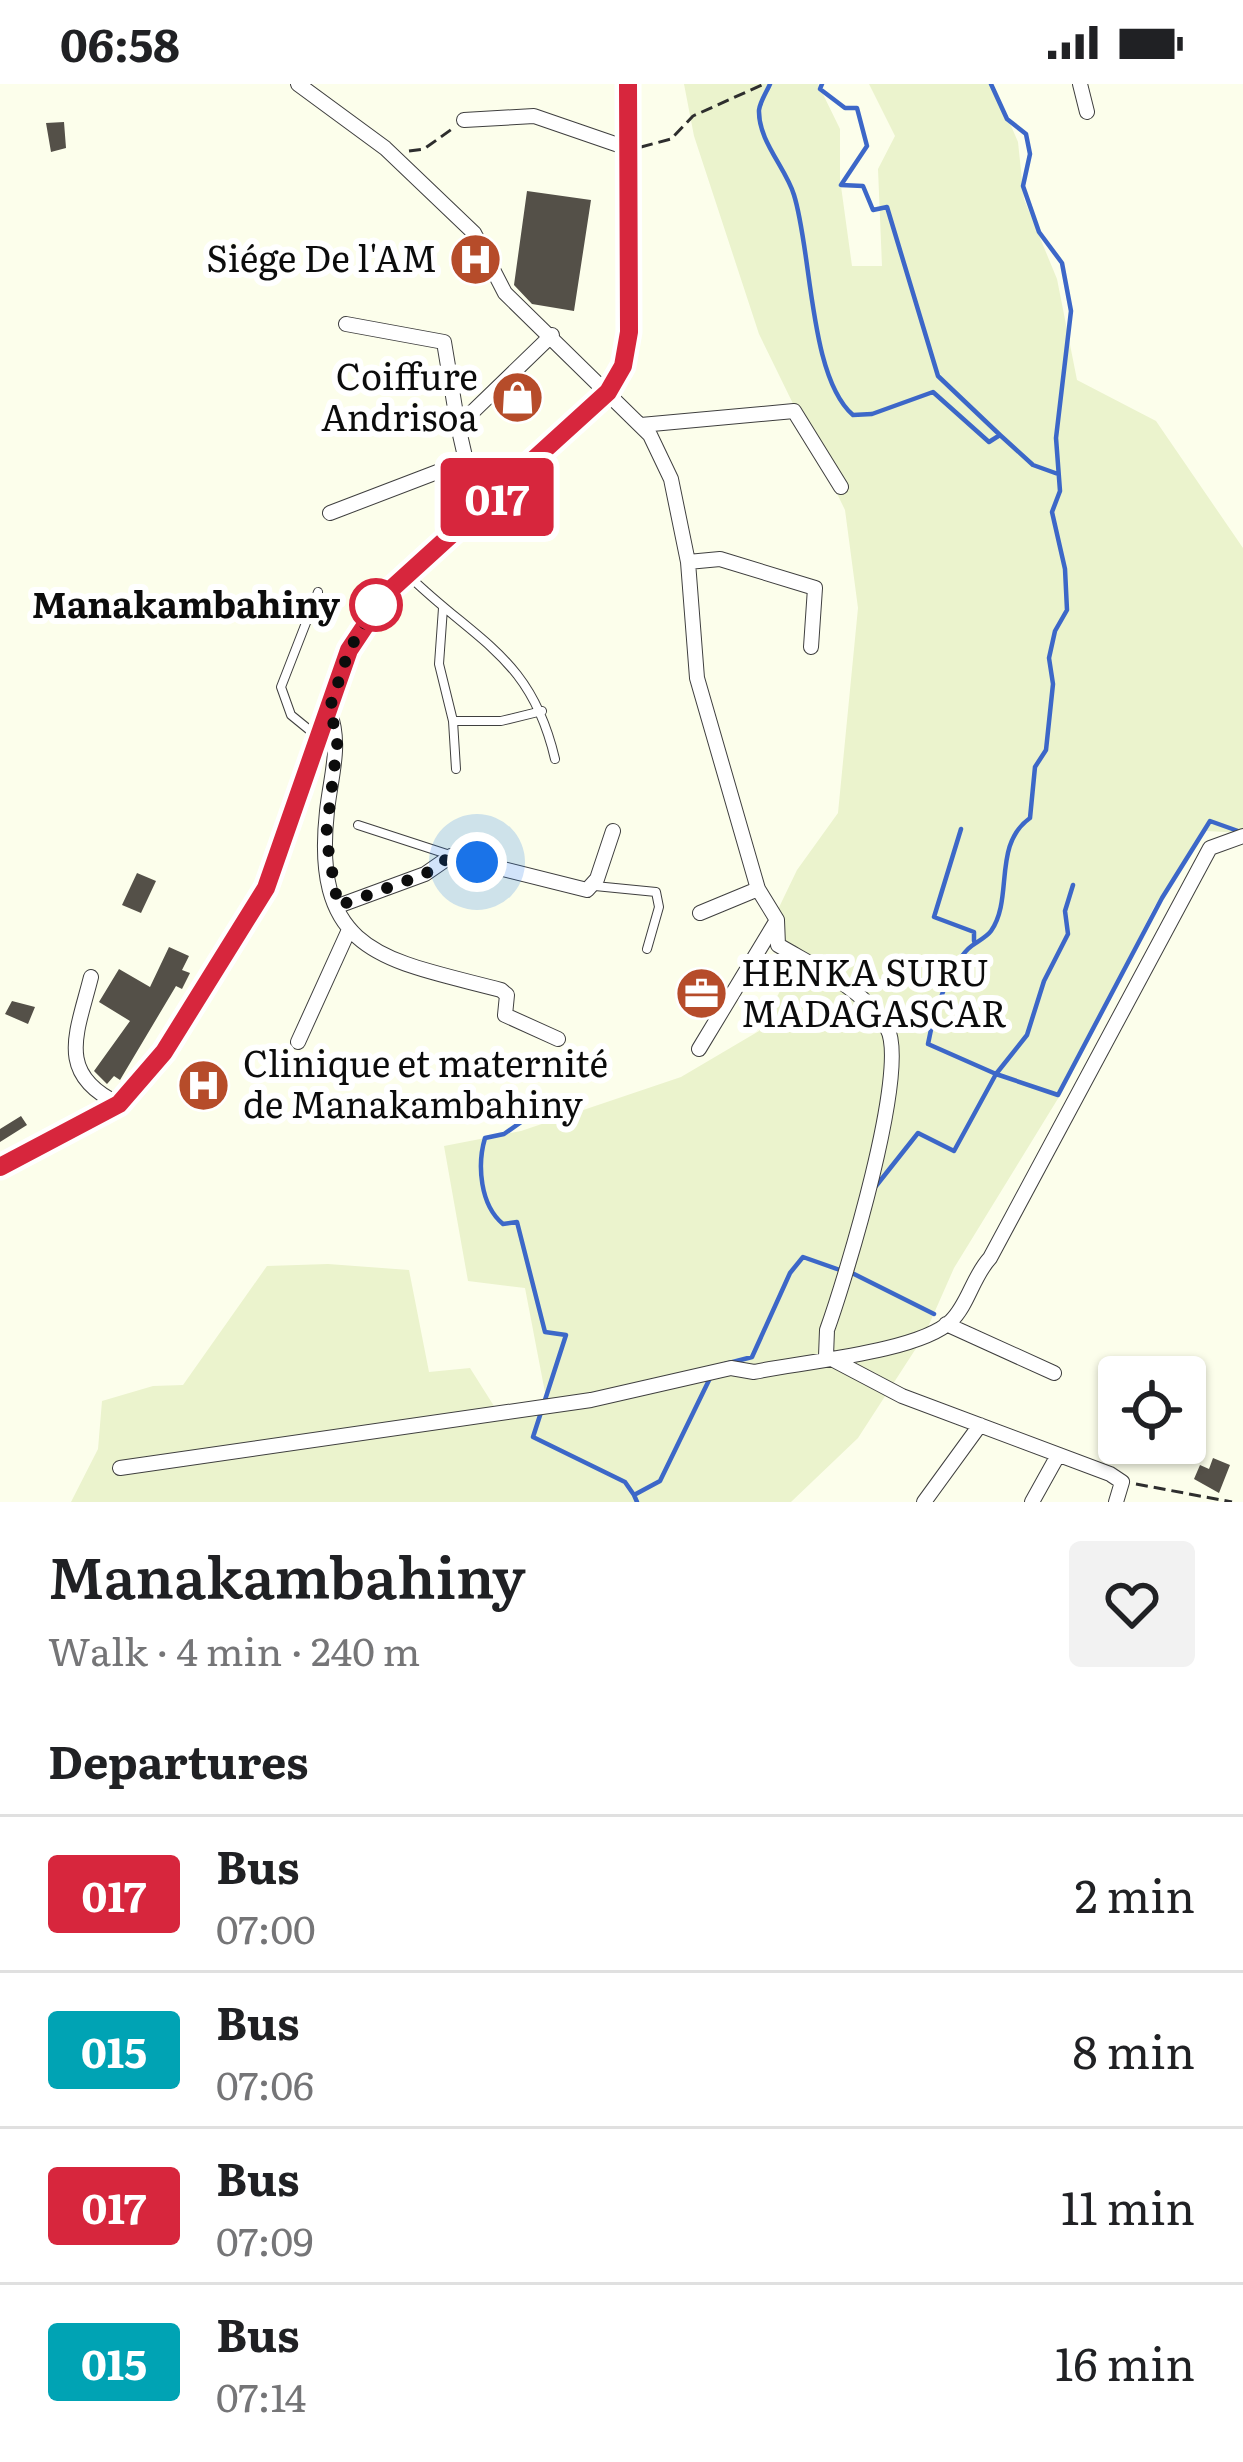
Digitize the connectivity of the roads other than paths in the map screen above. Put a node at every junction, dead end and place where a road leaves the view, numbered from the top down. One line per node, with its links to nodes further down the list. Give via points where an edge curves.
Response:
1 (298, 84): 8 (street, via 385,148 474,233 506,293)
2 (628, 84): 6 (street)
3 (1080, 84): 4 (street)
4 (1087, 112)
5 (464, 121): 6 (street, via 534,116)
6 (627, 149): 9 (street, via 629,332)
7 (346, 324): 11 (street, via 444,342)
8 (552, 335): 9 (street); 11 (street)
9 (608, 392): 10 (street); 15 (street)
10 (641, 425): 13 (street, via 794,411); 16 (street, via 671,479)
11 (458, 426): 12 (street)
12 (466, 460): 14 (street); 15 (street)
13 (841, 487)
14 (330, 513)
15 (478, 513): 17 (street)
16 (688, 562): 20 (street, via 720,559 814,588); 32 (street, via 697,678)
17 (408, 574): 19 (lane); 21 (street, via 356,634)
18 (318, 592): 24 (lane, via 281,701)
19 (443, 608): 22 (lane, via 518,671); 23 (lane, via 439,664)
20 (811, 647)
21 (329, 710): 24 (street); 33 (street, via 338,737 326,836)
22 (542, 711): 23 (lane); 25 (lane)
23 (453, 721): 26 (lane)
24 (320, 738): 42 (street, via 266,888 164,1052)
25 (556, 759)
26 (456, 769)
27 (358, 825): 30 (lane)
28 (613, 831): 31 (street)
29 (1243, 836): 44 (street, via 1210,848 990,1258)
30 (451, 856): 31 (street, via 580,891); 33 (street)
31 (593, 886): 37 (lane, via 656,892)
32 (758, 889): 34 (street); 35 (street)
33 (338, 906): 36 (street)
34 (700, 914)
35 (777, 920): 41 (street); 45 (street, via 778,945 854,992 893,1046 884,1119)
36 (348, 932): 39 (street, via 368,950 501,990 505,1015); 40 (street)
37 (647, 949)
38 (91, 976): 42 (street, via 75,1061 91,1088)
39 (558, 1039)
40 (298, 1042)
41 (699, 1048)
42 (119, 1104): 43 (street)
43 (0, 1167)
44 (946, 1324): 45 (street, via 928,1336); 46 (street)
45 (826, 1356): 47 (street); 49 (street, via 591,1400)
46 (1054, 1372)
47 (980, 1425): 48 (street); 50 (street)
48 (1057, 1457): 51 (street); 52 (street, via 1122,1482)
49 (120, 1468)
50 (924, 1502)
51 (1032, 1502)
52 (1116, 1502)

